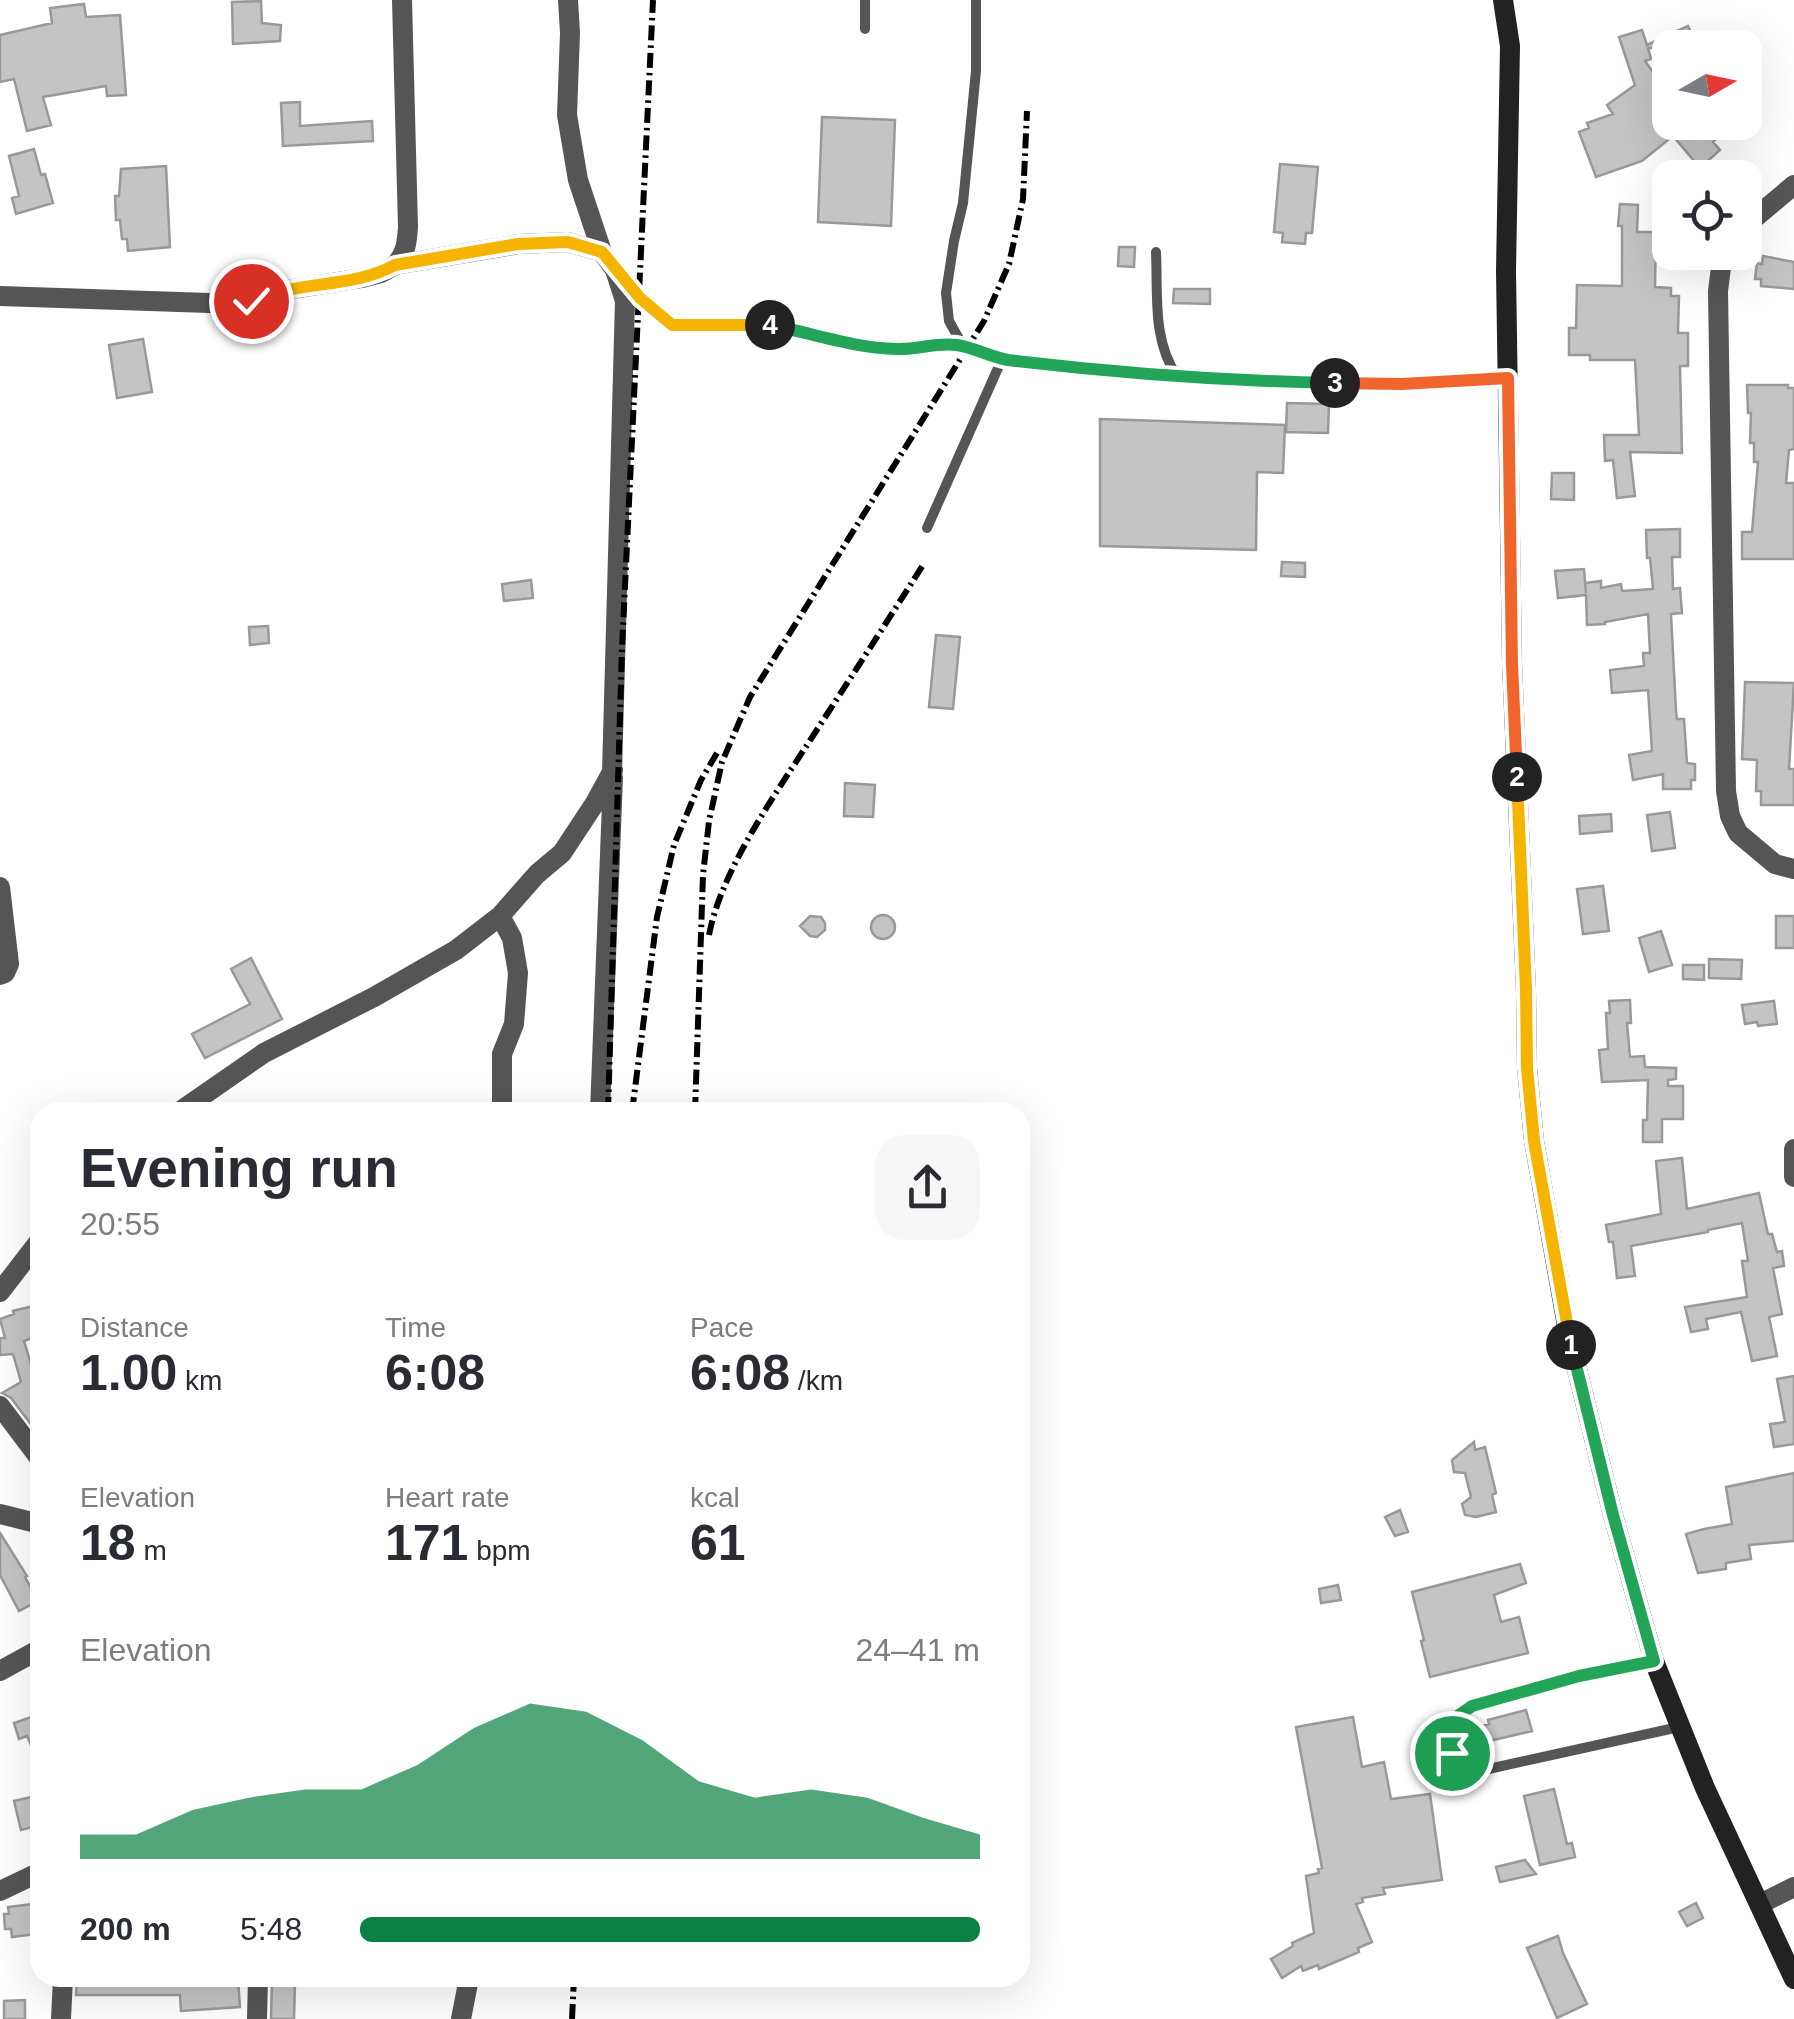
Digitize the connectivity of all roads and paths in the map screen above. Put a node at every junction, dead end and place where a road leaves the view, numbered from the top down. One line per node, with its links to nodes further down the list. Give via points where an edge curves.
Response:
1 (402, 0): 13 (street, via 408,228)
2 (568, 0): 11 (street, via 567,115 578,180)
3 (865, 0): 7 (lane)
4 (976, 0): 17 (lane, via 963,203 946,293 948,321)
5 (1503, 0): 8 (main road)
6 (1518, 0): 8 (main road)
7 (865, 30)
8 (1510, 46): 20 (main road)
9 (1794, 184): 10 (street)
10 (1762, 211)
11 (602, 252): 13 (street, via 568,242 518,244); 14 (street)
12 (1156, 252): 19 (lane, via 1160,342)
13 (395, 265): 16 (street, via 251,301)
14 (615, 270): 17 (lane, via 672,325 771,325 899,350); 22 (street, via 625,301)
15 (1721, 270): 23 (street, via 1726,791 1738,833 1775,864)
16 (0, 296)
17 (964, 346): 18 (lane)
18 (1002, 359): 19 (lane); 21 (lane)
19 (1177, 376): 20 (lane, via 1402,384)
20 (1508, 378): 39 (main road, via 1512,664 1534,1141 1568,1336)
21 (926, 528)
22 (612, 773): 25 (street, via 562,853); 29 (street)
23 (1794, 868)
24 (0, 887): 26 (street, via 10,964)
25 (500, 916): 27 (street, via 456,950 264,1053); 28 (street, via 518,973 514,1024 502,1054)
26 (0, 976)
27 (193, 1102)
28 (502, 1102)
29 (600, 1102)
30 (1794, 1150): 31 (street)
31 (1794, 1177)
32 (30, 1253): 33 (street)
33 (0, 1292)
34 (0, 1406): 35 (street)
35 (30, 1446)
36 (0, 1514): 37 (street)
37 (30, 1522)
38 (30, 1654): 40 (street)
39 (1654, 1661): 41 (main road); 41 (lane, via 1472,1706 1455,1718 1448,1735 1452,1753 1465,1767 1484,1770)
40 (0, 1671)
41 (1679, 1727): 45 (main road)
42 (30, 1877): 44 (street)
43 (1794, 1886): 45 (street)
44 (0, 1892)
45 (1760, 1904): 46 (main road)
46 (1794, 1979)
47 (63, 1987): 50 (street)
48 (258, 1987): 51 (street)
49 (466, 1987): 52 (street)
50 (62, 2019)
51 (256, 2019)
52 (461, 2019)

